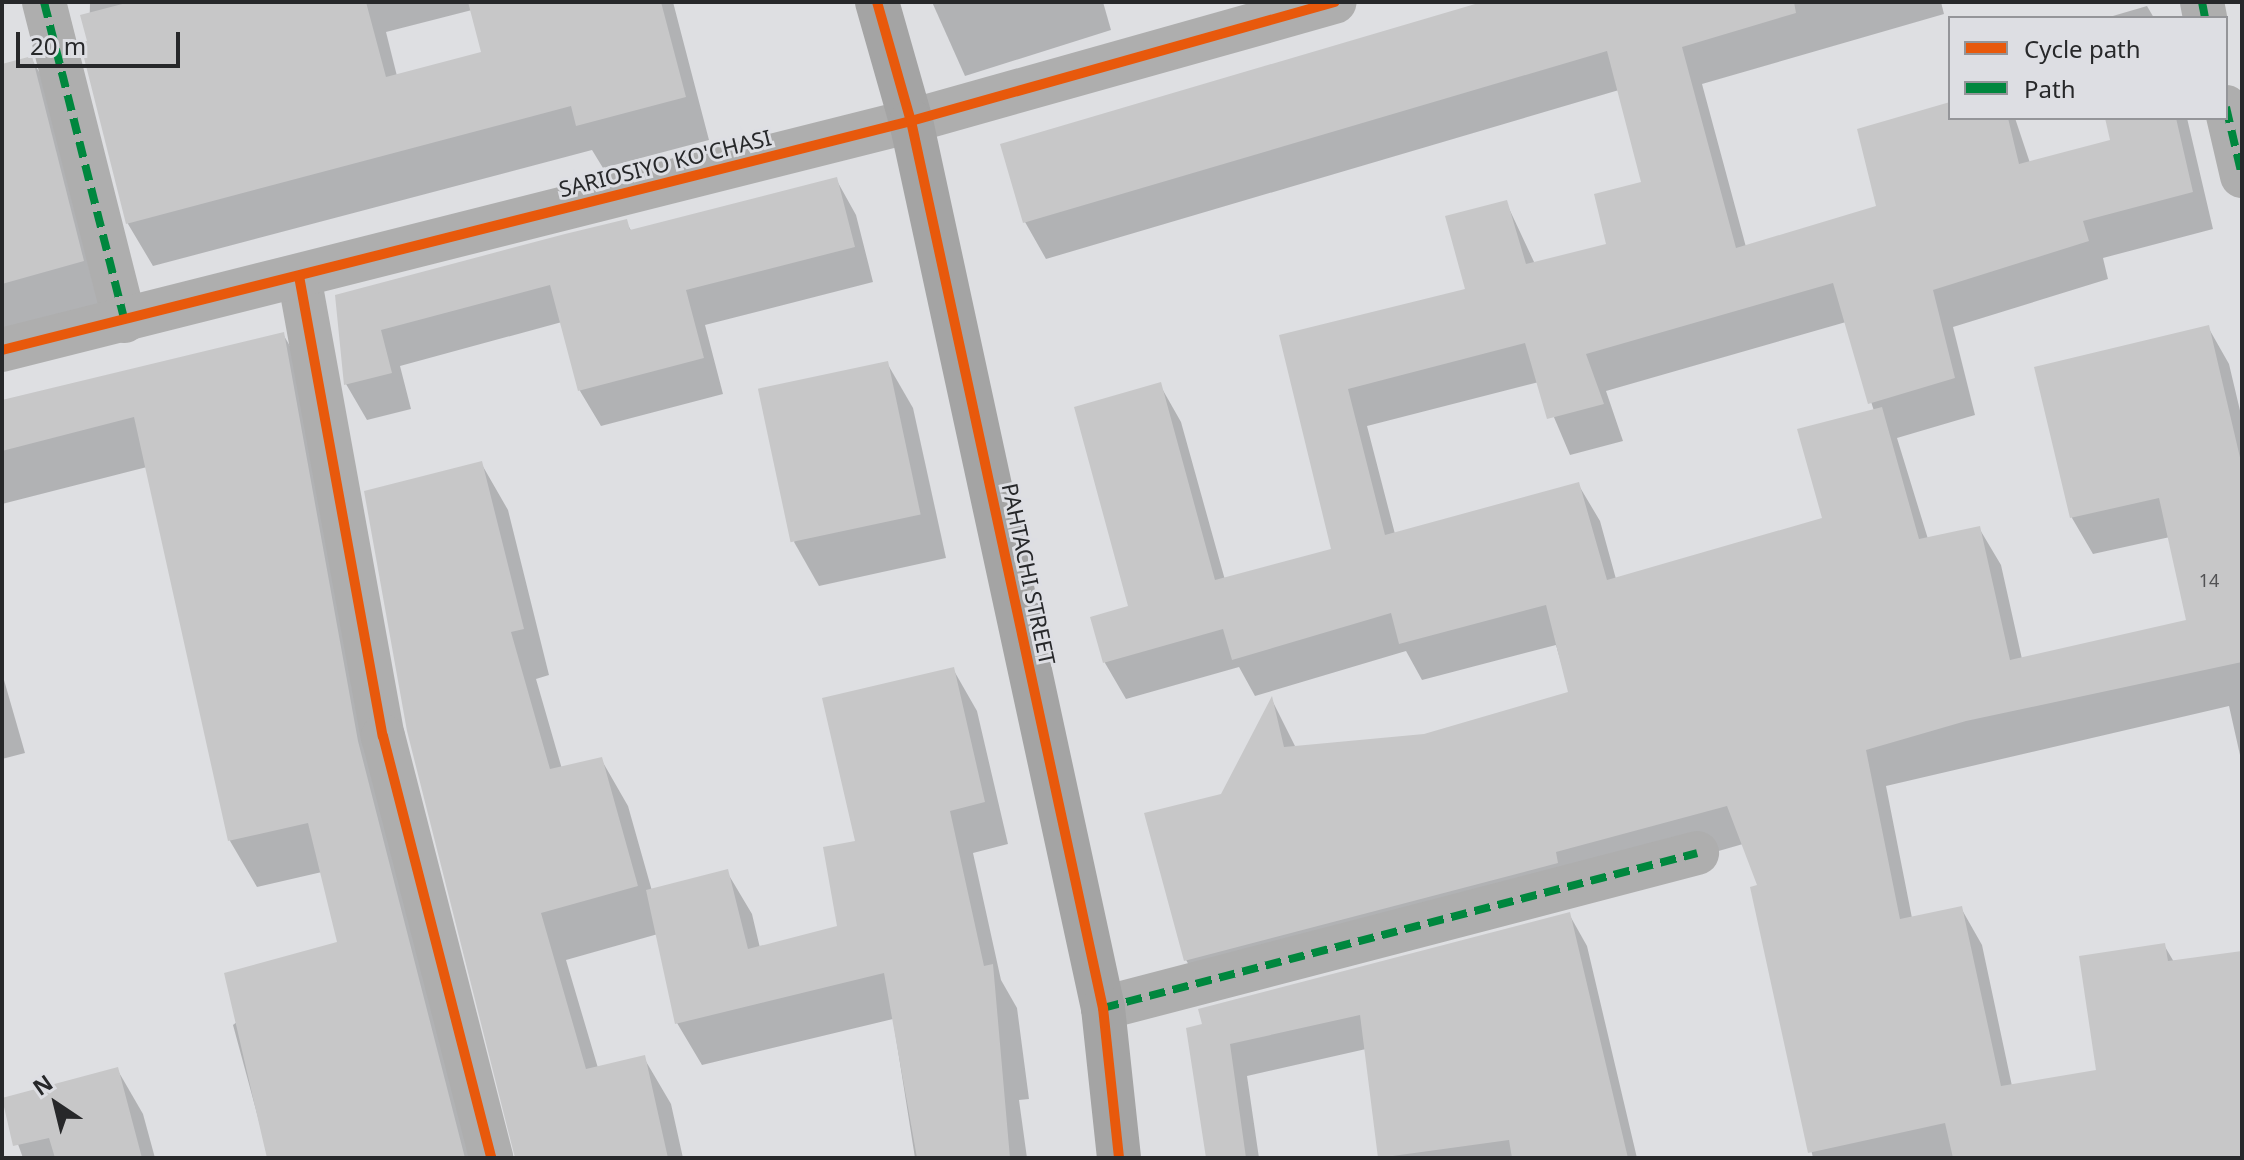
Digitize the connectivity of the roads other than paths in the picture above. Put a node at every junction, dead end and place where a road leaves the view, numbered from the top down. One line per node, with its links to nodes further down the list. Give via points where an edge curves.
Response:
1 (44, 2): 8 (street)
2 (877, 2): 5 (street, PAHTACHI STREET)
3 (1335, 2): 5 (street, SARIOSIYO KO'CHASI)
4 (2228, 116): 6 (street)
5 (911, 121): 7 (street, SARIOSIYO KO'CHASI); 11 (street, PAHTACHI STREET)
6 (2242, 176)
7 (299, 276): 8 (street, SARIOSIYO KO'CHASI); 12 (street, via 383,736)
8 (125, 321): 9 (street, SARIOSIYO KO'CHASI)
9 (2, 350)
10 (1697, 853): 11 (street)
11 (1103, 1008): 13 (street, PAHTACHI STREET)
12 (491, 1158)
13 (1119, 1158)

